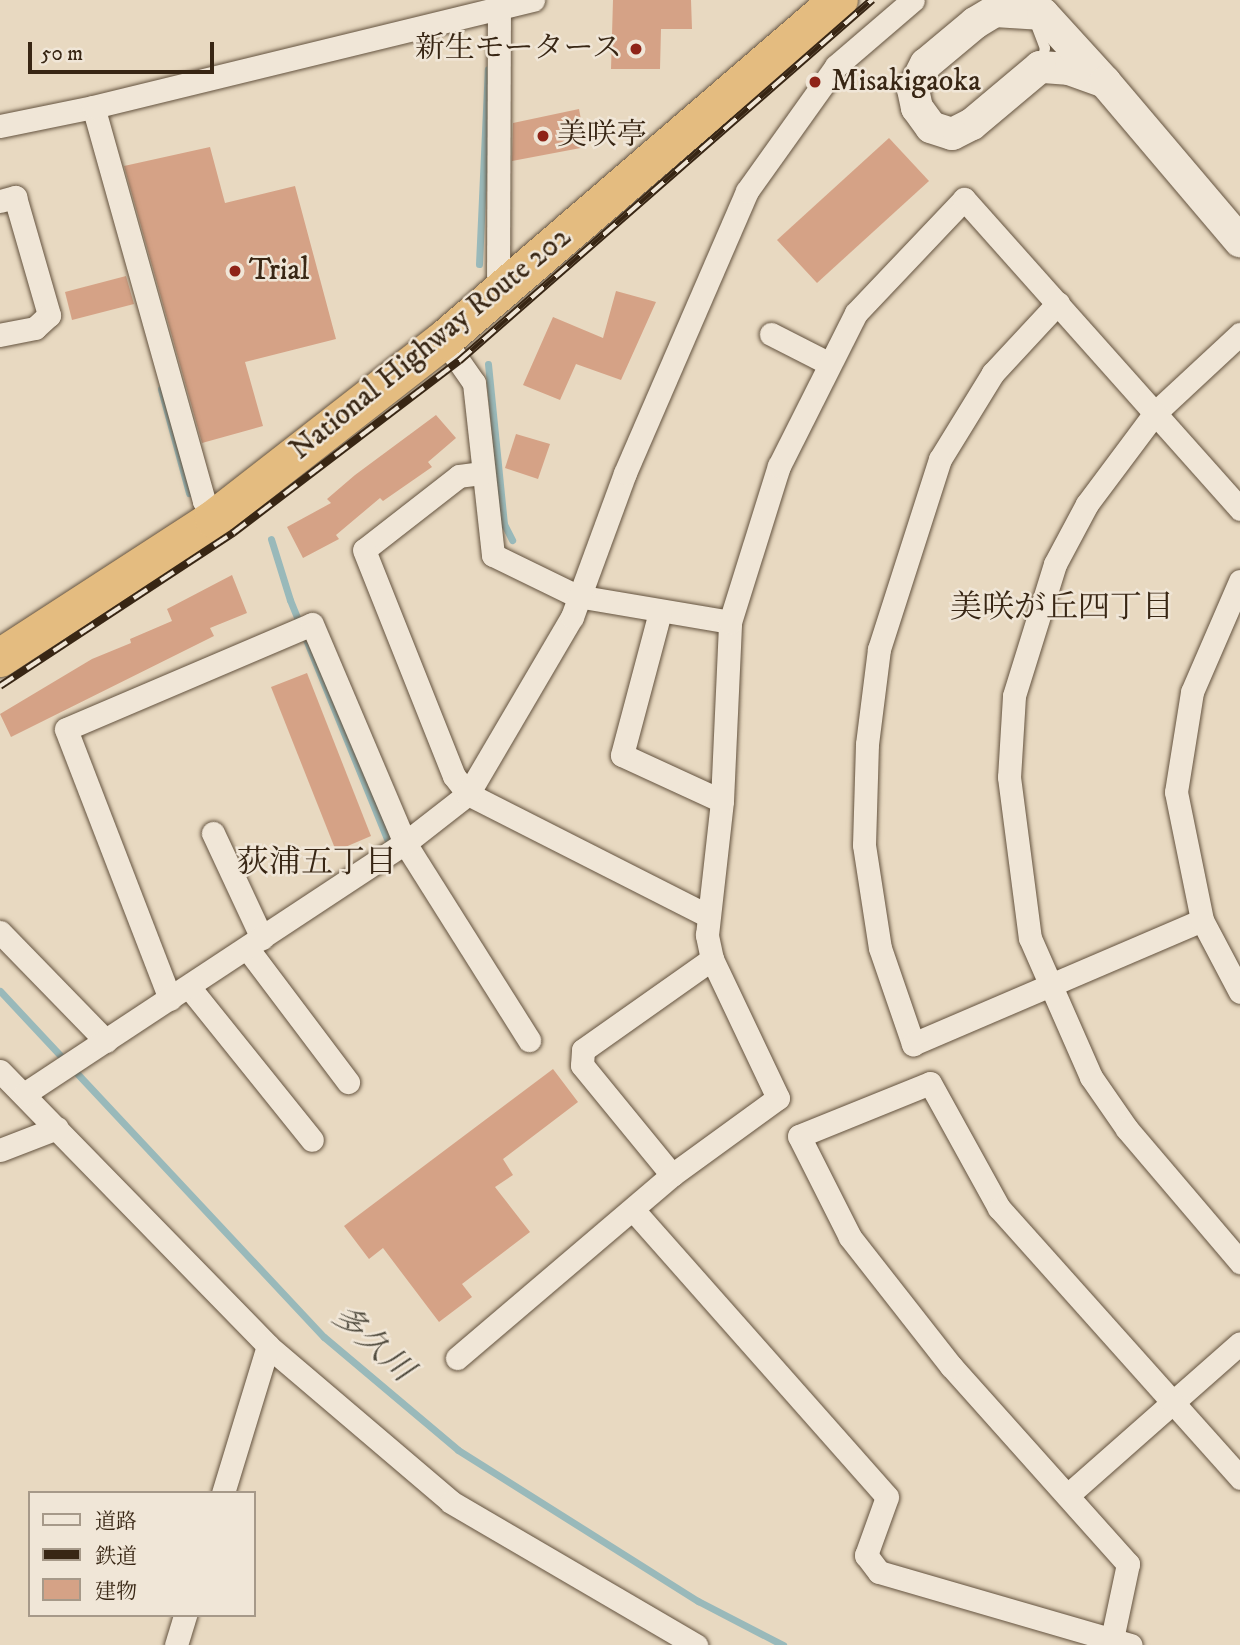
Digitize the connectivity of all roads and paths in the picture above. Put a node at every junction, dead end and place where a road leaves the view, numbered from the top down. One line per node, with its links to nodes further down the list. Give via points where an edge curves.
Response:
1 (533, 0): 5 (street)
2 (839, 0): 12 (highway, National Highway Route 202)
3 (913, 0): 24 (street, via 836,66 747,191)
4 (1019, 8): 6 (lane, via 1040,28 1045,48); 6 (street, via 995,11 975,23 926,64 913,89 917,108 931,127 952,134 972,124); 7 (street, via 1042,13)
5 (493, 9): 8 (street); 12 (street)
6 (1040, 67): 7 (street, via 1070,69)
7 (1105, 82): 11 (street)
8 (93, 107): 9 (street); 22 (street, via 204,501)
9 (0, 126)
10 (0, 201): 16 (street, via 15,197 49,315 35,328)
11 (1240, 241)
12 (498, 290): 17 (highway, National Highway Route 202)
13 (1058, 303): 18 (street, via 964,200 856,313); 19 (street); 37 (street, via 993,373 940,459 879,649 867,744 864,845 880,948 913,1044)
14 (771, 334): 18 (street)
15 (1240, 334): 19 (street)
16 (0, 335)
17 (444, 340): 20 (street, via 474,383); 22 (highway, National Highway Route 202)
18 (828, 363): 26 (street, via 779,466)
19 (1155, 413): 21 (street); 37 (street, via 1087,504 1055,564 1014,696 1009,777 1016,862 1030,938)
20 (482, 473): 24 (street, via 493,555); 28 (street, via 459,476 364,550 454,776)
21 (1240, 509)
22 (214, 519): 27 (highway, National Highway Route 202)
23 (1240, 581): 33 (street, via 1192,692 1176,792)
24 (577, 596): 25 (street); 28 (street, via 572,617)
25 (660, 612): 26 (street); 29 (street, via 622,755)
26 (730, 622): 29 (street)
27 (0, 658)
28 (468, 794): 31 (street); 32 (street)
29 (722, 801): 32 (street)
30 (213, 834): 35 (street)
31 (405, 843): 35 (street); 39 (street, via 312,624 66,729); 40 (street)
32 (707, 915): 36 (street)
33 (1202, 920): 37 (street); 38 (street)
34 (0, 932): 41 (street)
35 (254, 943): 39 (street); 43 (street)
36 (712, 960): 48 (street, via 778,1098); 48 (street, via 583,1050 582,1065)
37 (1048, 987): 50 (street, via 1091,1077 1127,1129)
38 (1240, 992)
39 (180, 993): 41 (street); 46 (street)
40 (529, 1040)
41 (106, 1041): 44 (street)
42 (0, 1071): 44 (street)
43 (348, 1082)
44 (24, 1094): 45 (street)
45 (57, 1128): 47 (street); 52 (street)
46 (312, 1140)
47 (0, 1150)
48 (672, 1175): 49 (street)
49 (635, 1212): 53 (street); 59 (street, via 887,1497 866,1555 879,1572)
50 (1240, 1262)
51 (1240, 1343): 54 (street)
52 (268, 1346): 56 (street); 61 (street, via 452,1502)
53 (457, 1358)
54 (1172, 1401): 55 (street); 57 (street); 57 (street, via 999,1208 930,1083 799,1136 850,1237 951,1366)
55 (1240, 1478)
56 (224, 1491)
57 (1069, 1494): 59 (street, via 1128,1564)
58 (184, 1617): 60 (street)
59 (1122, 1642)
60 (176, 1645)
61 (696, 1645)

